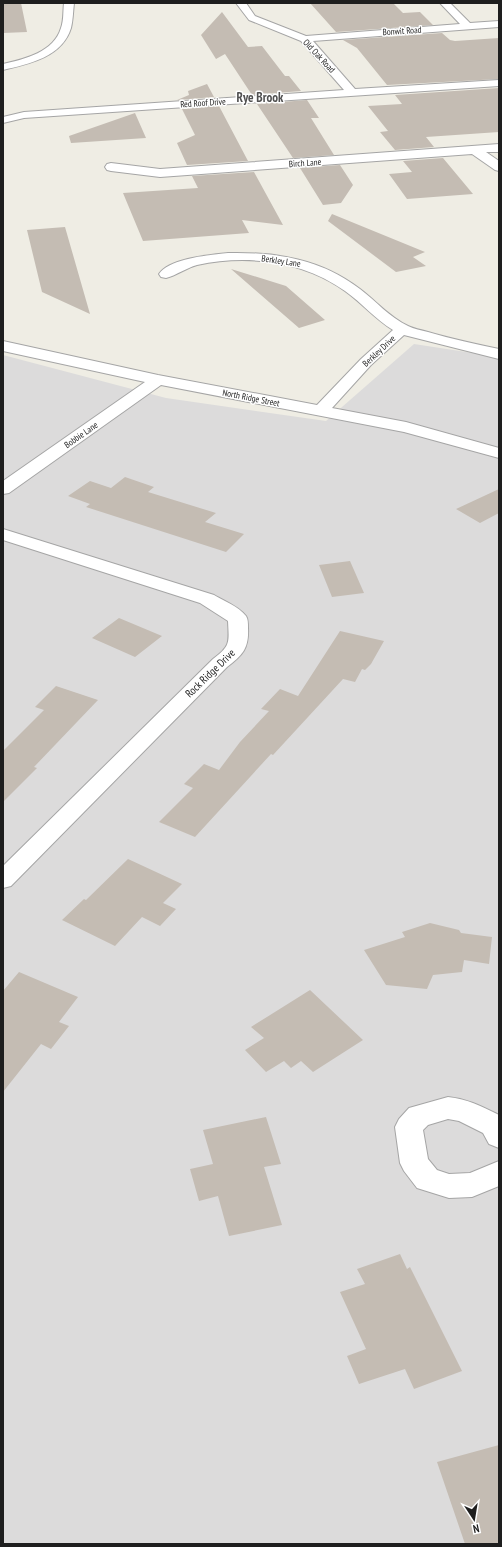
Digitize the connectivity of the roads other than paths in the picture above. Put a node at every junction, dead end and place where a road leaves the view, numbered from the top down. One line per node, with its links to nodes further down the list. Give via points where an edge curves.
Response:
1 (69, 3): 7 (street, via 66,29 58,44 38,57)
2 (241, 3): 6 (street, Old Oak Road, via 252,18)
3 (445, 3): 5 (street)
4 (499, 24): 5 (street, Bonwit Road)
5 (468, 26): 6 (street, Bonwit Road)
6 (305, 39): 9 (street, Old Oak Road)
7 (3, 67)
8 (499, 83): 9 (street, Red Roof Drive)
9 (352, 93): 10 (street, Red Roof Drive, via 24,115)
10 (3, 120)
11 (499, 148): 12 (street, Birch Lane)
12 (475, 150): 13 (street, Birch Lane, via 160,173); 14 (street)
13 (111, 167)
14 (499, 167)
15 (166, 274): 16 (street, Berkley Lane, via 183,265 207,260 243,257 295,262 318,269 344,283)
16 (402, 329): 18 (street, Berkley Drive, via 440,341); 20 (street, Berkley Drive, via 366,362)
17 (3, 346): 19 (street, North Ridge Street)
18 (499, 354)
19 (158, 380): 20 (street, North Ridge Street); 22 (street, Bobbie Lane)
20 (322, 411): 21 (street, North Ridge Street, via 406,427)
21 (499, 453)
22 (3, 489)
23 (3, 534): 24 (street, Rock Ridge Drive, via 207,599 238,619 239,642 235,652)
24 (3, 880)
25 (499, 1136): 26 (street, via 493,1125 464,1110 448,1108 419,1116 409,1127 414,1163 427,1179 449,1186 472,1185)
26 (499, 1173)

